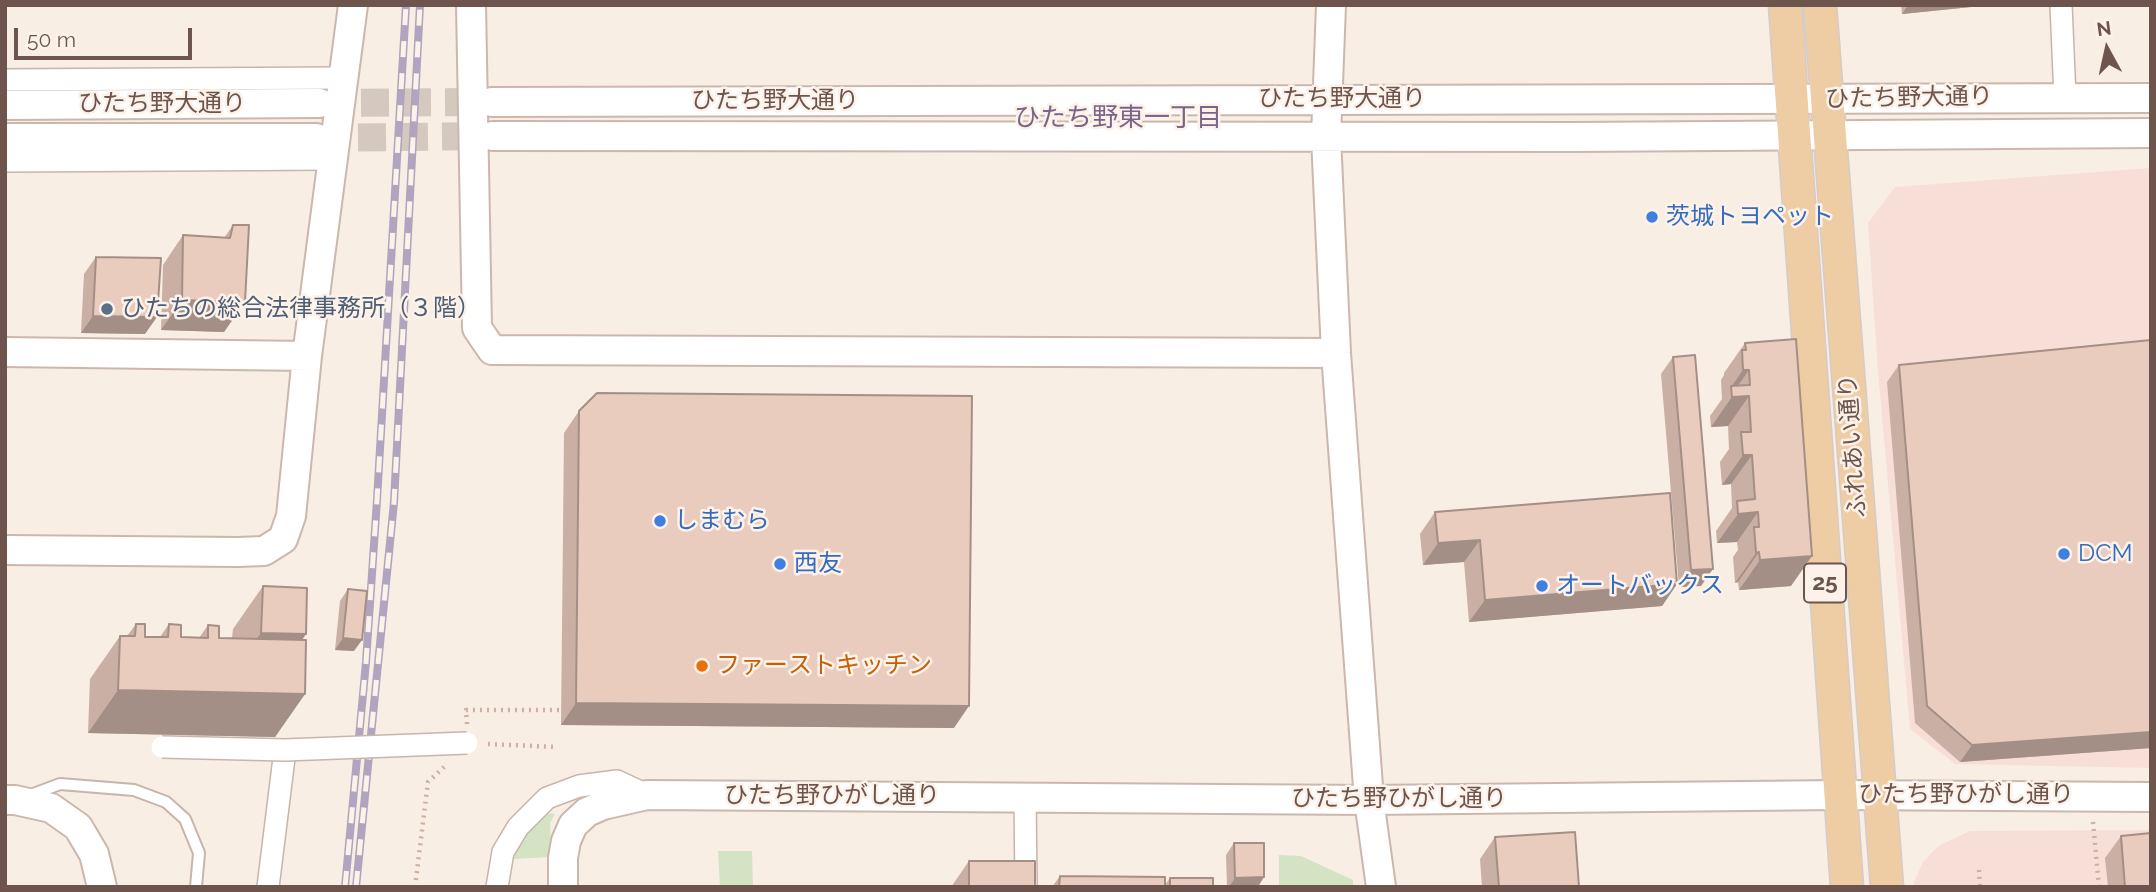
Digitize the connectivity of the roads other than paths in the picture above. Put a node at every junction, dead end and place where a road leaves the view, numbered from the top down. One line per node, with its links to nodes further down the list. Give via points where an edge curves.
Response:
1 (353, 5): 7 (street)
2 (471, 5): 26 (street, via 477,328 492,349)
3 (1331, 5): 11 (street)
4 (1785, 5): 13 (main road, ふれあい通り / 25)
5 (1820, 5): 12 (main road, ふれあい通り / 25)
6 (2062, 5): 9 (street)
7 (343, 78): 8 (street); 23 (street)
8 (5, 80)
9 (2065, 97): 10 (street, ひたち野大通り); 12 (street, ひたち野大通り)
10 (2151, 98)
11 (1328, 99): 13 (street, ひたち野大通り); 14 (street, ひたち野大通り); 21 (street)
12 (1827, 99): 13 (street, ひたち野大通り); 20 (main road, ふれあい通り / 25)
13 (1792, 100): 18 (main road, ふれあい通り / 25)
14 (492, 102)
15 (319, 103): 16 (street, ひたち野大通り)
16 (5, 105)
17 (2151, 133): 20 (street, ひたち野大通り)
18 (1795, 135): 20 (street, ひたち野大通り); 21 (street, ひたち野大通り); 33 (main road, ふれあい通り / 25)
19 (493, 136): 21 (street, ひたち野大通り)
20 (1829, 136): 34 (main road, ふれあい通り / 25)
21 (1326, 137): 26 (street)
22 (5, 138): 23 (street, ひたち野大通り)
23 (324, 148): 24 (street); 27 (street)
24 (5, 161)
25 (5, 352): 27 (street)
26 (1336, 353): 38 (street)
27 (307, 356): 28 (street, via 291,516 283,539 274,545 264,551 238,552)
28 (5, 550)
29 (467, 743): 31 (street, bridge)
30 (162, 747): 31 (street, bridge)
31 (285, 750): 41 (street)
32 (647, 795): 35 (street, ひたち野ひがし通り); 42 (street, via 617,782 579,786 547,798 518,827 503,852); 43 (street, ひたち野ひがし通り, via 603,805 573,825 562,858)
33 (1839, 795): 34 (street, ひたち野ひがし通り); 38 (street, ひたち野ひがし通り); 46 (main road, ふれあい通り / 25)
34 (1880, 795): 36 (street, ひたち野ひがし通り); 47 (main road, ふれあい通り / 25)
35 (1025, 796): 38 (street, ひたち野ひがし通り); 44 (street)
36 (2151, 797)
37 (10, 800): 39 (street, via 51,808 78,827 94,854); 40 (lane, via 60,783 134,790 166,802 185,819 199,853)
38 (1369, 800): 45 (street)
39 (102, 887)
40 (196, 887)
41 (268, 887)
42 (497, 887)
43 (563, 887)
44 (1026, 887)
45 (1381, 887)
46 (1847, 887)
47 (1887, 887)

